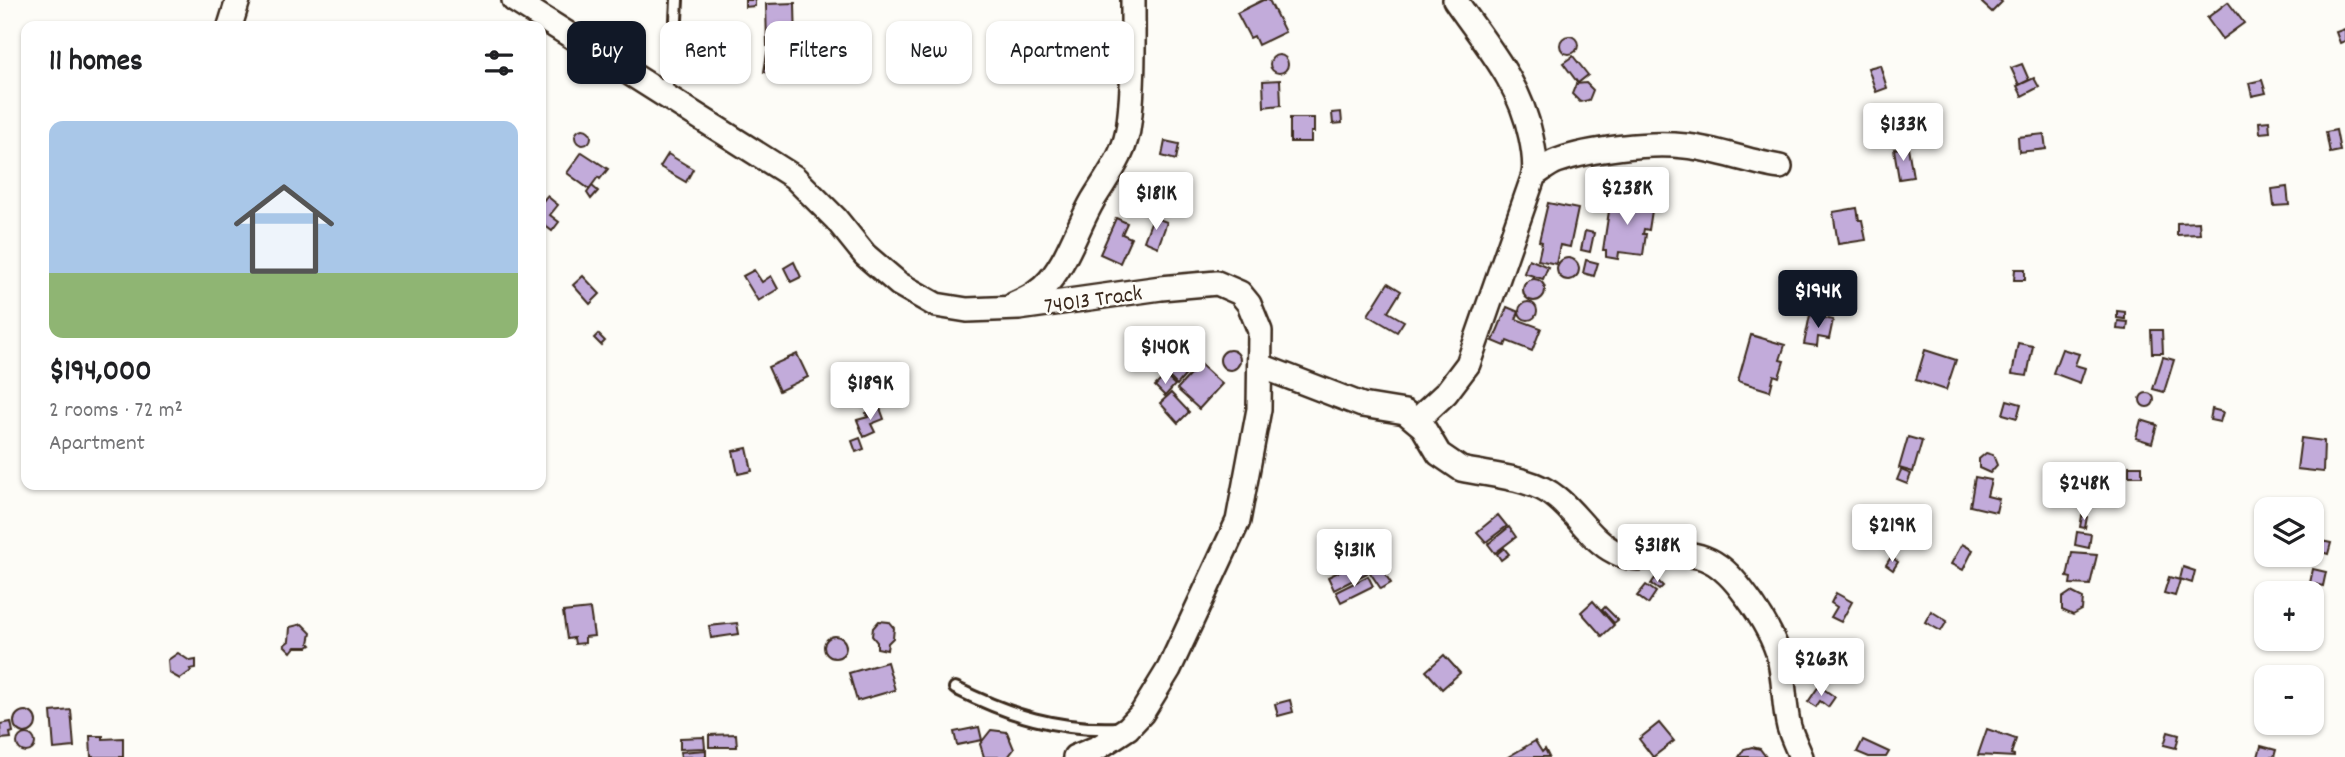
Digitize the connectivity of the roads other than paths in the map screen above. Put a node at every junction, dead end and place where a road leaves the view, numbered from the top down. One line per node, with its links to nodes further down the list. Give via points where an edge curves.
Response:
1 (238, 0): 6 (street)
2 (514, 0): 7 (street, 74013 Track)
3 (677, 0): 7 (lane, via 676,40)
4 (1133, 0): 10 (street, via 1129,124 1118,163 1050,281 1034,296)
5 (1455, 0): 9 (street, via 1517,91 1527,116)
6 (232, 21)
7 (665, 96): 10 (street, 74013 Track, via 794,177 865,255 899,284 936,305)
8 (1780, 167): 9 (street, via 1685,146 1643,146 1583,153 1555,161)
9 (1534, 175): 12 (street, via 1468,363 1446,393)
10 (1006, 309): 11 (street, 74013 Track, via 1217,283 1240,293 1249,304 1260,331)
11 (1261, 366): 12 (street, via 1362,405 1405,412); 14 (street, 74013 Track, via 1259,409 1238,521 1169,669)
12 (1417, 420): 16 (street, via 1450,463 1544,488 1602,545 1619,555 1633,559 1701,557 1732,578 1756,607 1779,655 1789,726)
13 (955, 688): 14 (lane, via 1026,719)
14 (1128, 728): 15 (street, 74013 Track)
15 (1075, 757)
16 (1801, 757)

